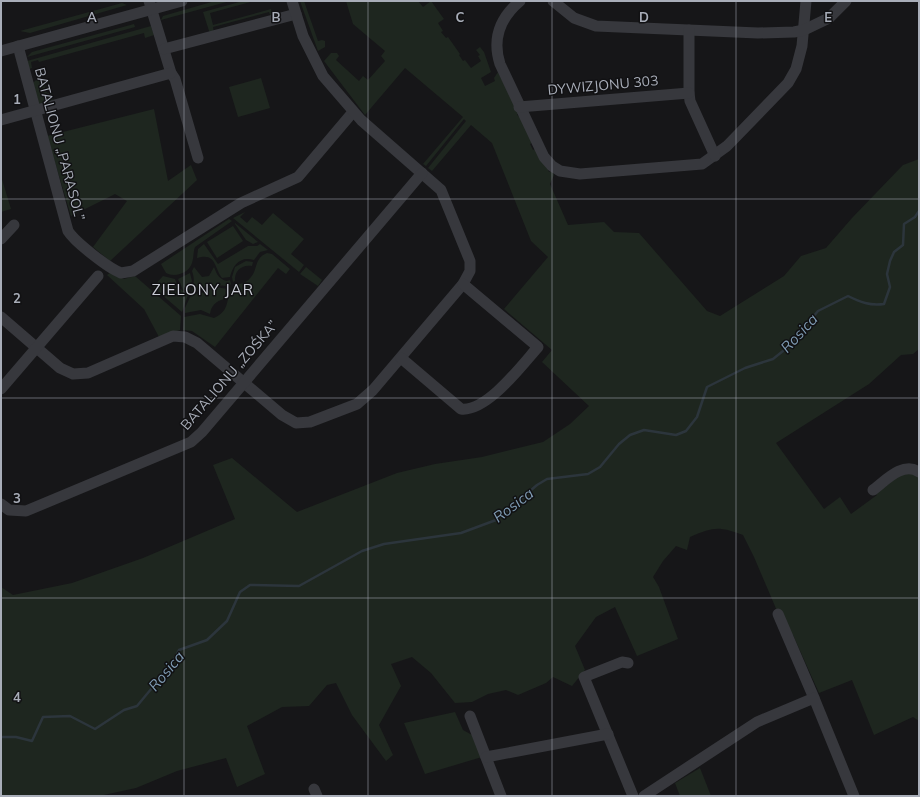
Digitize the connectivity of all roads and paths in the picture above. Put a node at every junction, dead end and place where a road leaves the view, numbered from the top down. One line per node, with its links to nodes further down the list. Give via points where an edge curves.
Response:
1 (182, 1): 7 (street)
2 (292, 1): 8 (street)
3 (520, 1): 17 (street, via 506,15 497,39 496,50)
4 (553, 1): 10 (street, via 574,18 596,26)
5 (846, 1): 9 (street)
6 (806, 3): 9 (street, via 814,13); 11 (street)
7 (151, 5): 12 (street); 13 (street)
8 (296, 14): 13 (street); 19 (street, via 316,65)
9 (829, 18): 11 (street)
10 (689, 30): 11 (street, via 758,33); 16 (street)
11 (804, 30): 21 (street, via 798,62 788,84)
12 (18, 46): 14 (street); 18 (street, BATALIONU „PARASOL”)
13 (164, 49): 15 (street)
14 (1, 51)
15 (171, 73): 18 (street); 22 (street)
16 (689, 93): 17 (street, DYWIZJONU 303); 21 (street, via 690,101)
17 (519, 107): 21 (street, via 544,157 562,172 580,174 702,164)
18 (36, 111): 19 (street, BATALIONU „PARASOL”, via 69,233 108,266 125,274 241,203 298,177); 20 (street)
19 (353, 112): 23 (street)
20 (1, 120)
21 (715, 156)
22 (198, 158)
23 (422, 173): 27 (street, via 444,194 470,259 470,271); 31 (street, BATALIONU „ZOŚKA”)
24 (14, 225): 25 (street)
25 (1, 239)
26 (98, 276): 29 (street)
27 (463, 284): 30 (street); 30 (street, via 538,347 511,379 474,408 461,409)
28 (1, 317): 29 (street)
29 (37, 347): 31 (street, via 60,368 73,374 88,373 173,336 185,337 197,343); 32 (street)
30 (401, 358): 31 (street, via 357,404 310,422 296,423 282,415)
31 (244, 383): 35 (street, BATALIONU „ZOŚKA”, via 191,442 26,511 9,510)
32 (1, 389)
33 (919, 472): 34 (street, via 906,469 895,473)
34 (874, 490)
35 (1, 504)
36 (778, 614): 38 (street)
37 (628, 663): 40 (street, via 622,662 584,676)
38 (814, 698): 44 (street, via 757,722); 45 (street)
39 (470, 716): 41 (street)
40 (608, 734): 41 (street); 43 (street)
41 (486, 757): 42 (street)
42 (501, 796)
43 (633, 796)
44 (644, 796)
45 (854, 796)

